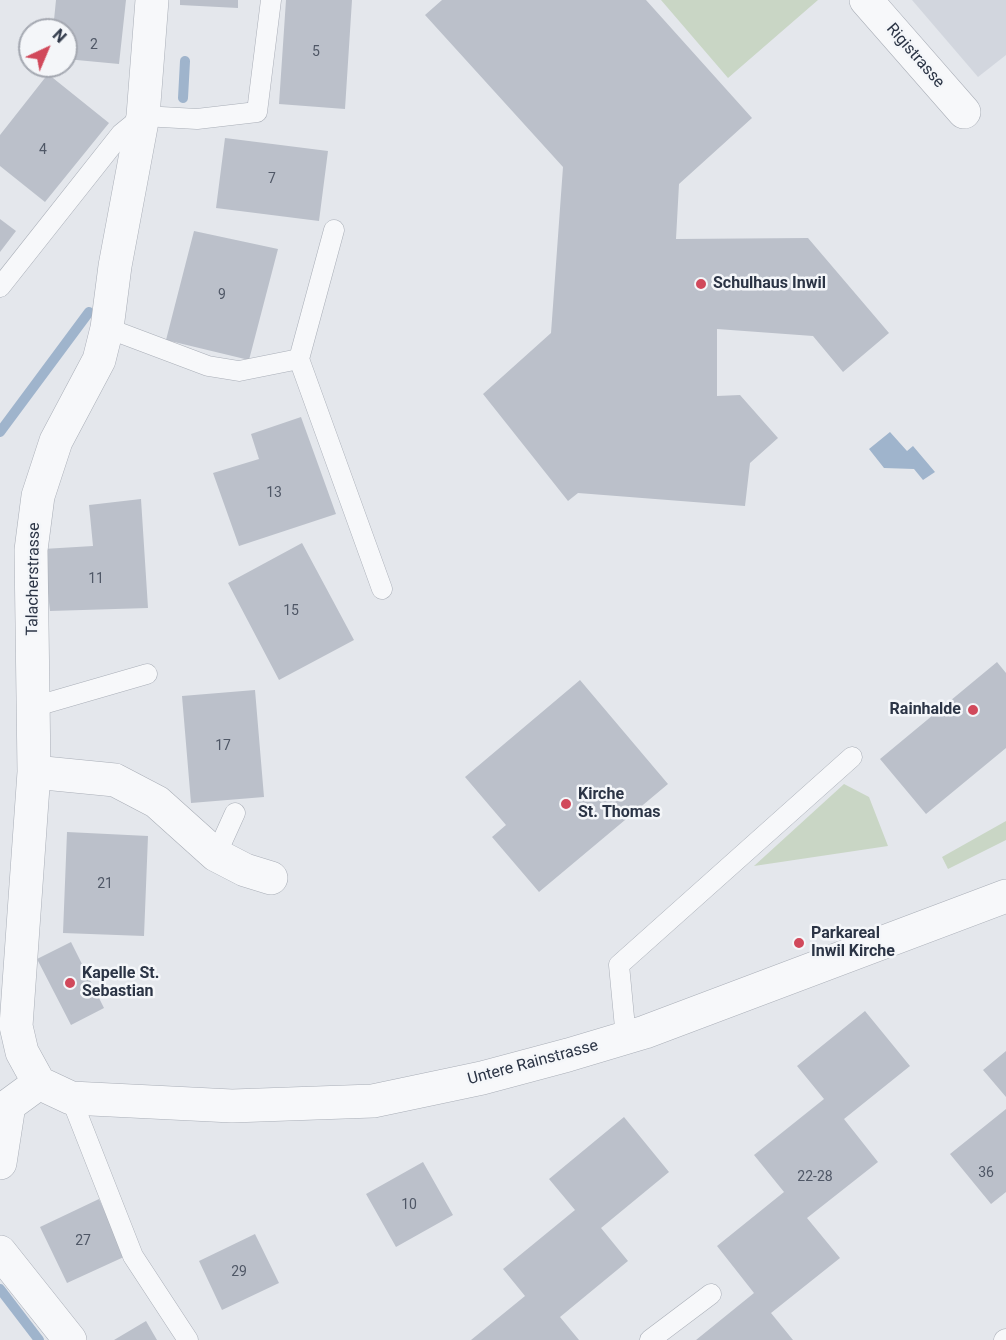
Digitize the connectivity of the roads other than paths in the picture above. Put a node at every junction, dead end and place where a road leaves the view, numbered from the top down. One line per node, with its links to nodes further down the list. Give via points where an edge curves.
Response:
1 (152, 0): 5 (street, Talacherstrasse)
2 (272, 0): 5 (lane, via 257,112 197,119)
3 (866, 0): 4 (street, Rigistrasse)
4 (964, 112)
5 (154, 117): 7 (lane, via 121,134); 8 (street, Talacherstrasse, via 116,266)
6 (334, 230): 9 (lane)
7 (0, 287)
8 (107, 328): 9 (lane, via 208,366 239,371); 12 (street, Talacherstrasse, via 99,360 56,441 38,496 31,550)
9 (299, 359): 10 (lane)
10 (382, 590)
11 (147, 674): 12 (lane)
12 (33, 706): 14 (street, Talacherstrasse)
13 (852, 757): 20 (lane, via 619,965)
14 (34, 772): 16 (street, via 115,780 157,802); 19 (street, Talacherstrasse)
15 (235, 813): 16 (lane)
16 (216, 855): 17 (street)
17 (271, 878)
18 (1006, 896): 20 (street, Untere Rainstrasse)
19 (7, 1026): 21 (street, Talacherstrasse)
20 (626, 1038): 22 (street, Untere Rainstrasse, via 482,1078 373,1101 232,1106)
21 (39, 1083): 22 (street, Untere Rainstrasse); 23 (street, via 9,1106)
22 (71, 1098): 27 (lane, via 133,1256)
23 (0, 1163)
24 (0, 1252): 26 (street)
25 (711, 1294): 28 (lane)
26 (70, 1340)
27 (188, 1340)
28 (650, 1340)

